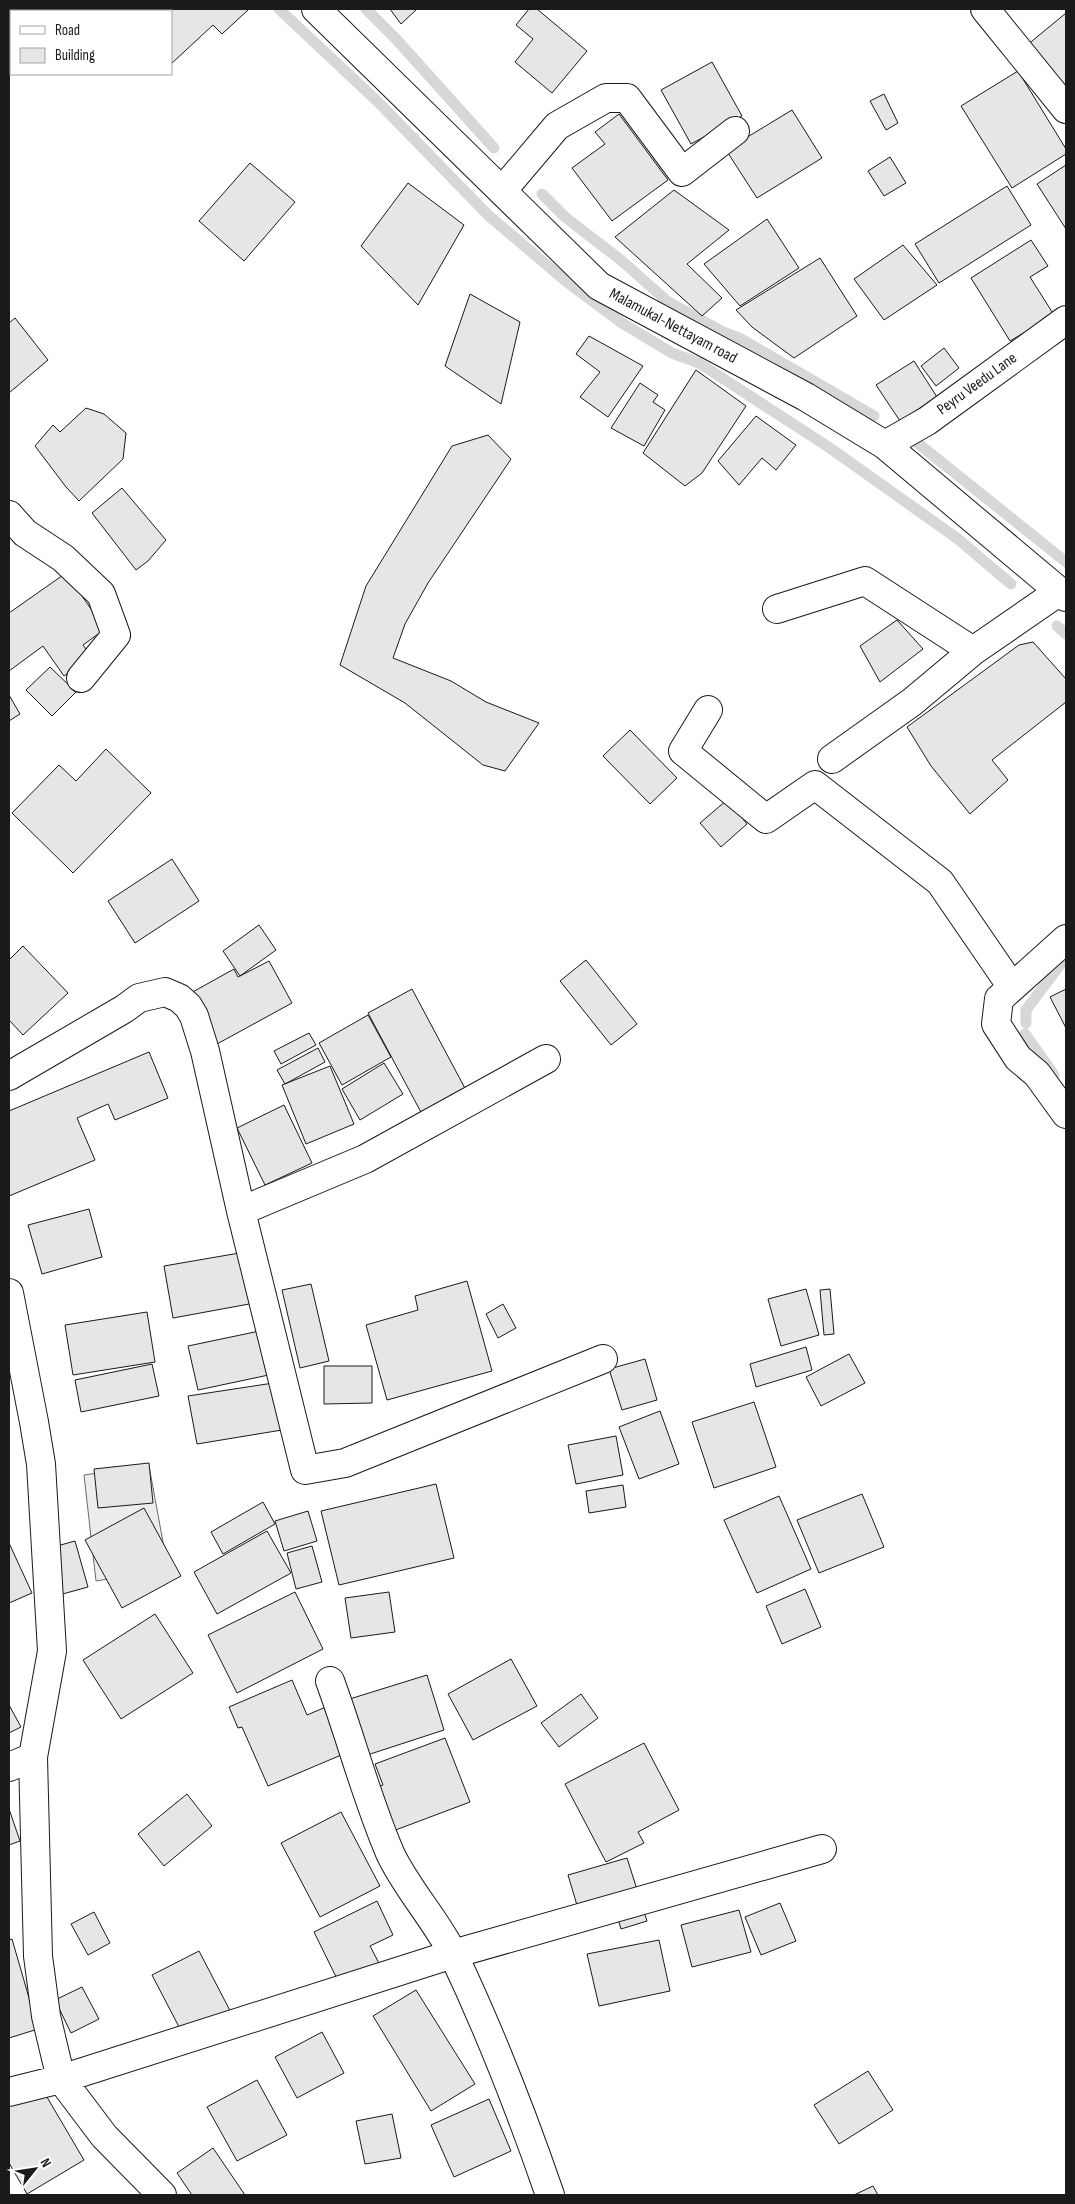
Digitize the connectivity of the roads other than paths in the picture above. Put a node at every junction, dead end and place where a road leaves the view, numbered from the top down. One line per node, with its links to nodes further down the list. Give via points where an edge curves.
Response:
1 (316, 9): 5 (street, Malamukal-Nettayam road)
2 (985, 9): 3 (street)
3 (1066, 109)
4 (735, 131): 5 (street, via 682,172 627,98 606,98 557,126)
5 (502, 191): 7 (street, Malamukal-Nettayam road, via 599,286 806,397)
6 (1066, 320): 7 (street, Peyru Veedu Lane, via 927,421)
7 (885, 445): 9 (street, Malamukal-Nettayam road)
8 (9, 514): 12 (street, via 25,533 63,558 101,594 116,635)
9 (1063, 594): 11 (street)
10 (777, 609): 11 (street, via 865,581)
11 (973, 651): 14 (street, via 912,702)
12 (81, 678)
13 (708, 710): 16 (street, via 683,751 766,820 815,785 940,882)
14 (832, 759)
15 (1066, 939): 16 (street)
16 (1012, 987): 19 (street, via 999,999 996,1024 1018,1058 1037,1074)
17 (546, 1059): 20 (street, via 365,1159)
18 (9, 1076): 20 (street, via 139,998 165,992 179,998 194,1016 205,1050)
19 (1066, 1114)
20 (241, 1211): 22 (street, via 305,1470 345,1463)
21 (9, 1293): 24 (street, via 41,1464 52,1651)
22 (603, 1359)
23 (330, 1681): 26 (street, via 355,1751 360,1777 391,1855)
24 (21, 1762): 27 (street, via 38,1956 46,2016)
25 (822, 1849): 26 (street)
26 (453, 1954): 27 (street); 30 (street, via 520,2107)
27 (61, 2079): 28 (street); 29 (street, via 104,2136)
28 (9, 2092)
29 (162, 2195)
30 (550, 2195)

